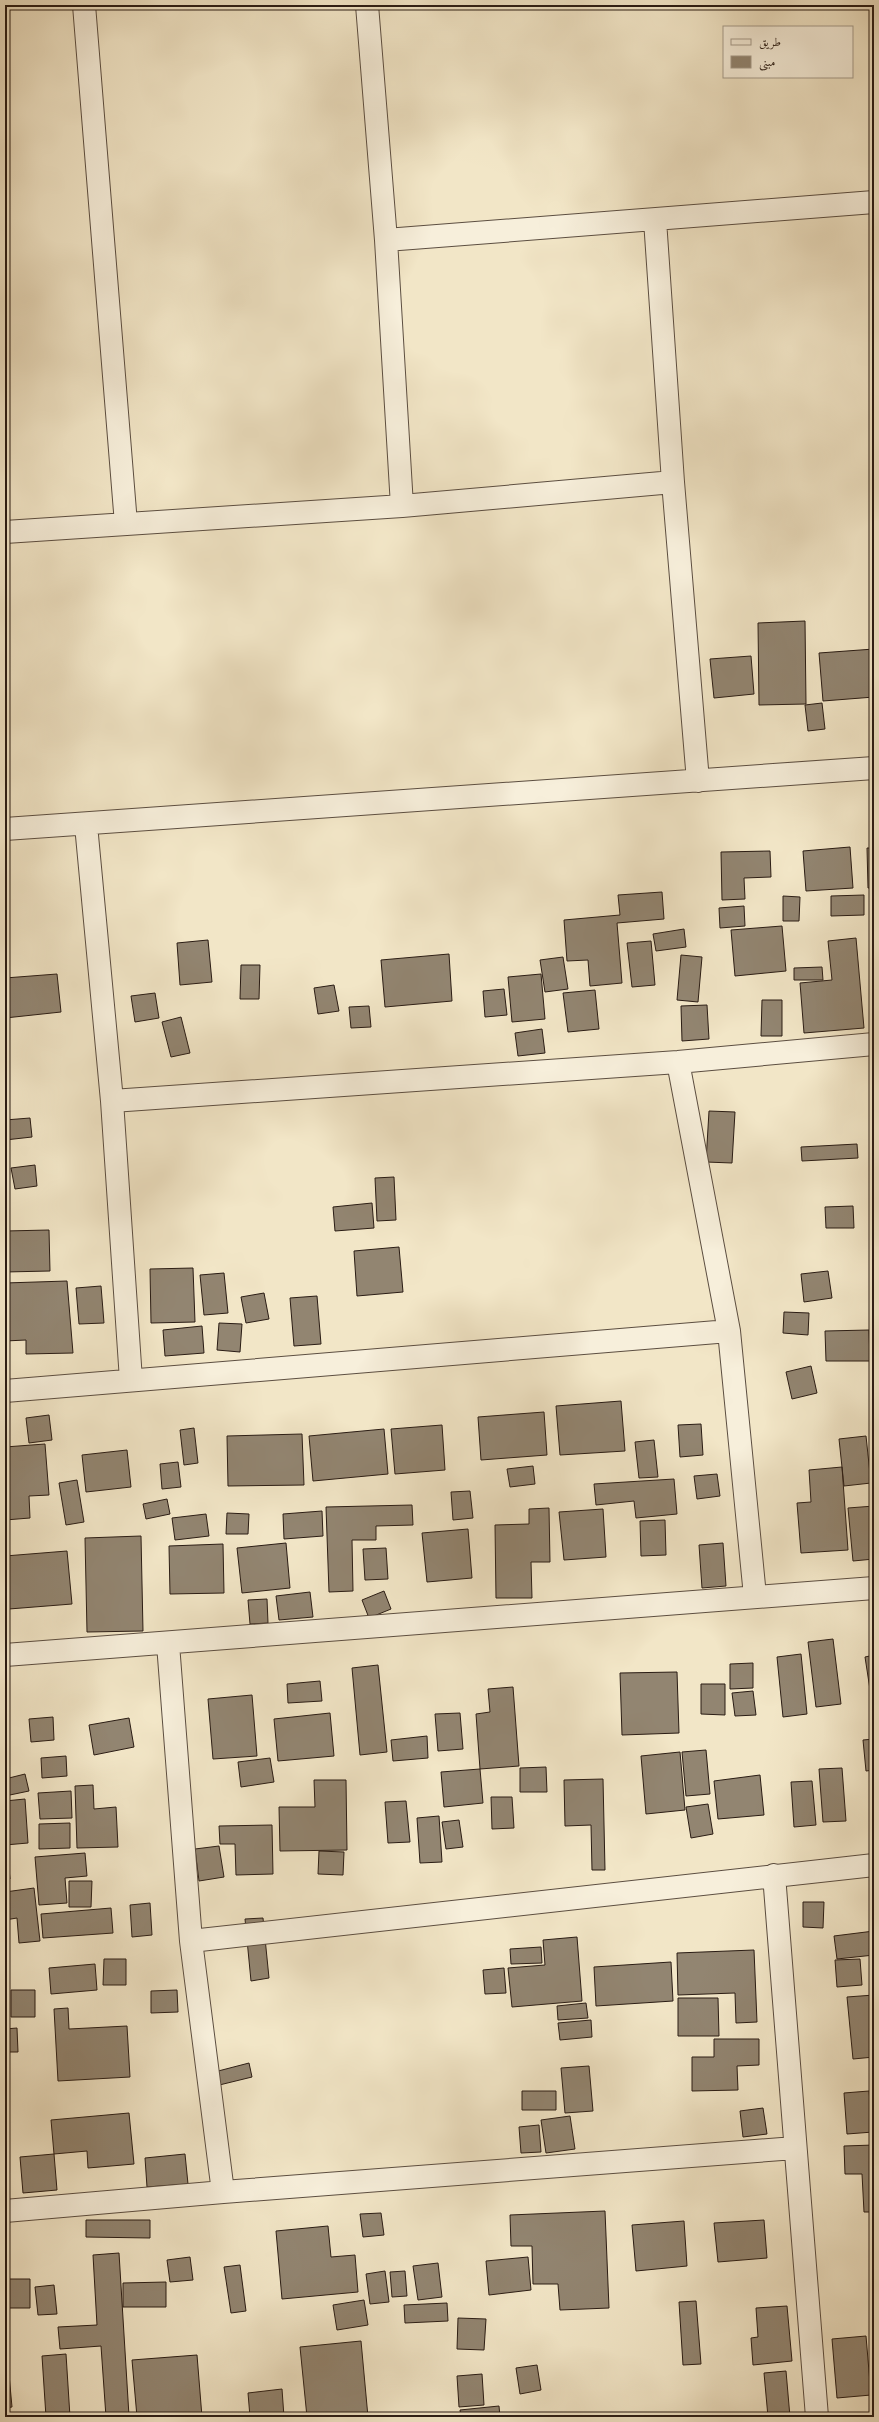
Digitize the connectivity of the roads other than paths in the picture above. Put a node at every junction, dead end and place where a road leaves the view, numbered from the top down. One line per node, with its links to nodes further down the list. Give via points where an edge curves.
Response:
1 (84, 5): 8 (street)
2 (367, 5): 5 (street)
3 (874, 202): 4 (street)
4 (655, 220): 5 (street); 6 (street)
5 (386, 240): 7 (street)
6 (673, 482): 7 (street); 11 (street)
7 (402, 506): 8 (street)
8 (126, 524): 9 (street)
9 (5, 532)
10 (874, 768): 11 (street)
11 (698, 781): 12 (street)
12 (86, 825): 13 (street); 16 (street)
13 (5, 829)
14 (874, 1044): 15 (street)
15 (678, 1062): 16 (street); 17 (street)
16 (112, 1101): 18 (street)
17 (729, 1332): 18 (street); 21 (street)
18 (131, 1380): 19 (street)
19 (5, 1391)
20 (874, 1588): 21 (street)
21 (755, 1596): 22 (street)
22 (168, 1644): 23 (street); 26 (street)
23 (5, 1655)
24 (874, 1865): 25 (street)
25 (774, 1875): 26 (street); 27 (street)
26 (191, 1941): 28 (street)
27 (796, 2148): 28 (street); 30 (street)
28 (223, 2192): 29 (street)
29 (5, 2211)
30 (816, 2417)

